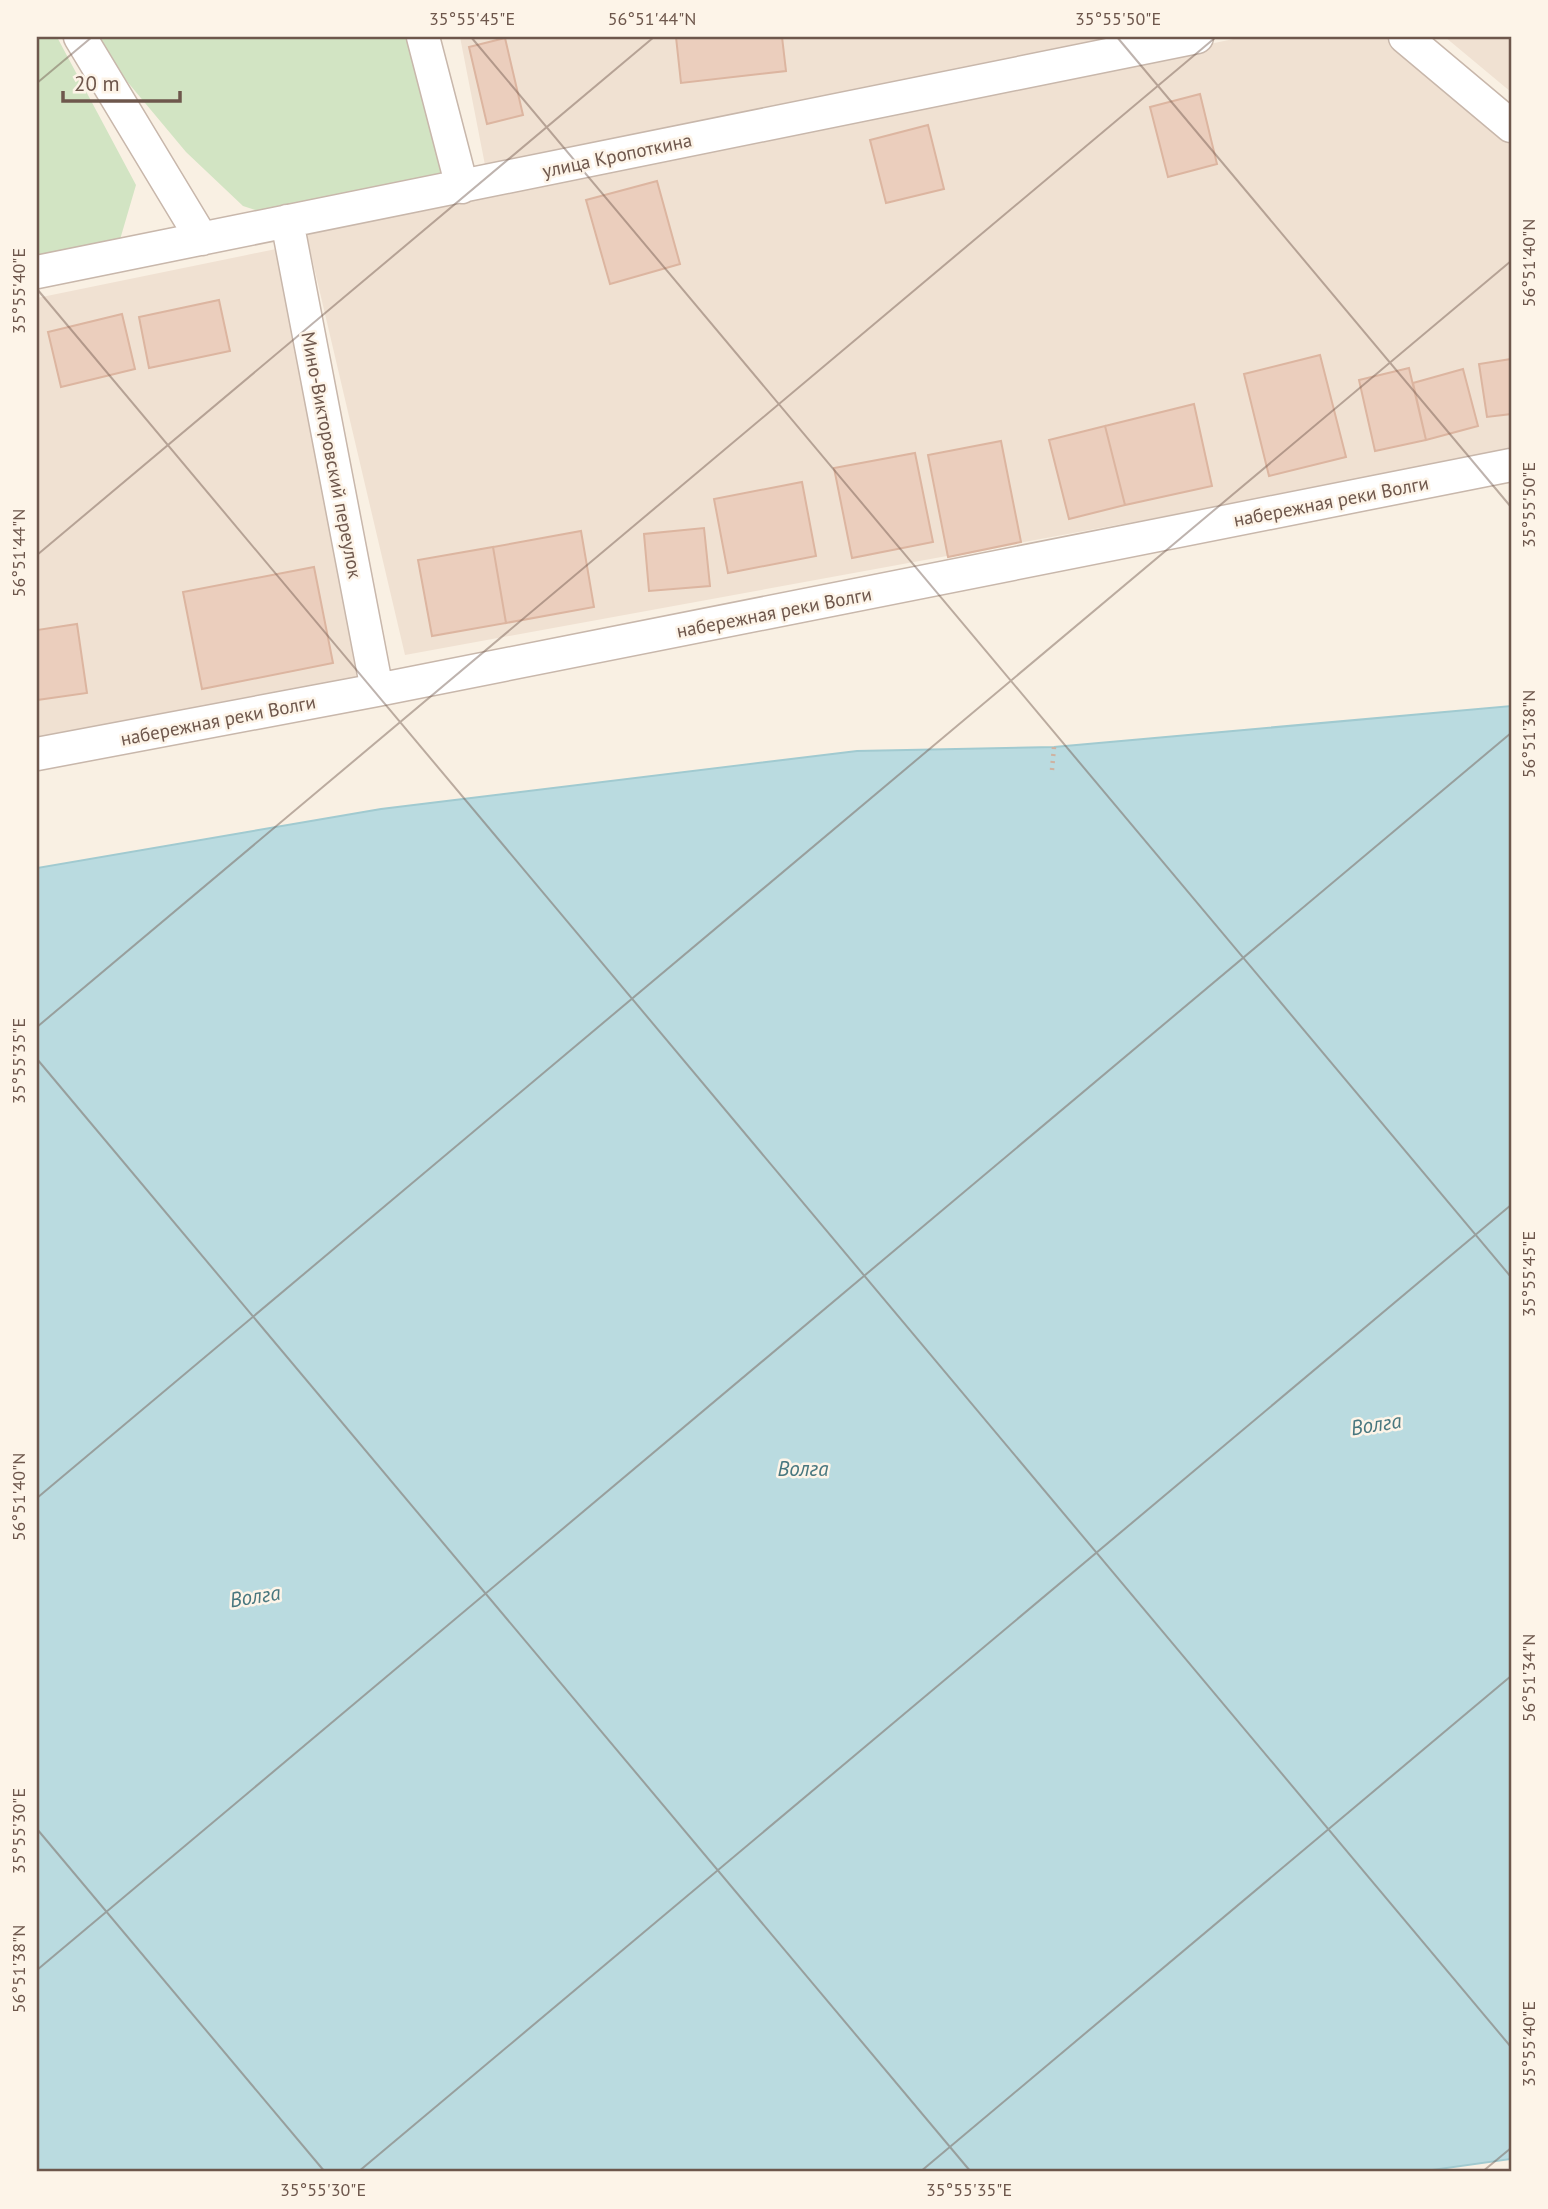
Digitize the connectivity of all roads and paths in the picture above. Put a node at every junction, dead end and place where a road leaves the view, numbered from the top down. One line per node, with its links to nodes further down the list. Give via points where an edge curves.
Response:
1 (80, 37): 8 (street)
2 (422, 37): 6 (street)
3 (1197, 37): 6 (street, улица Кропоткина)
4 (1405, 37): 5 (street)
5 (1511, 126)
6 (462, 187): 7 (street, улица Кропоткина)
7 (287, 221): 8 (street, улица Кропоткина); 11 (street, Мино-Викторовский переулок)
8 (202, 239): 9 (street, улица Кропоткина)
9 (37, 272)
10 (1511, 466): 11 (street, набережная реки Волги)
11 (377, 690): 13 (street, набережная реки Волги)
12 (1054, 747): 14 (path)
13 (37, 754)
14 (1052, 770)

